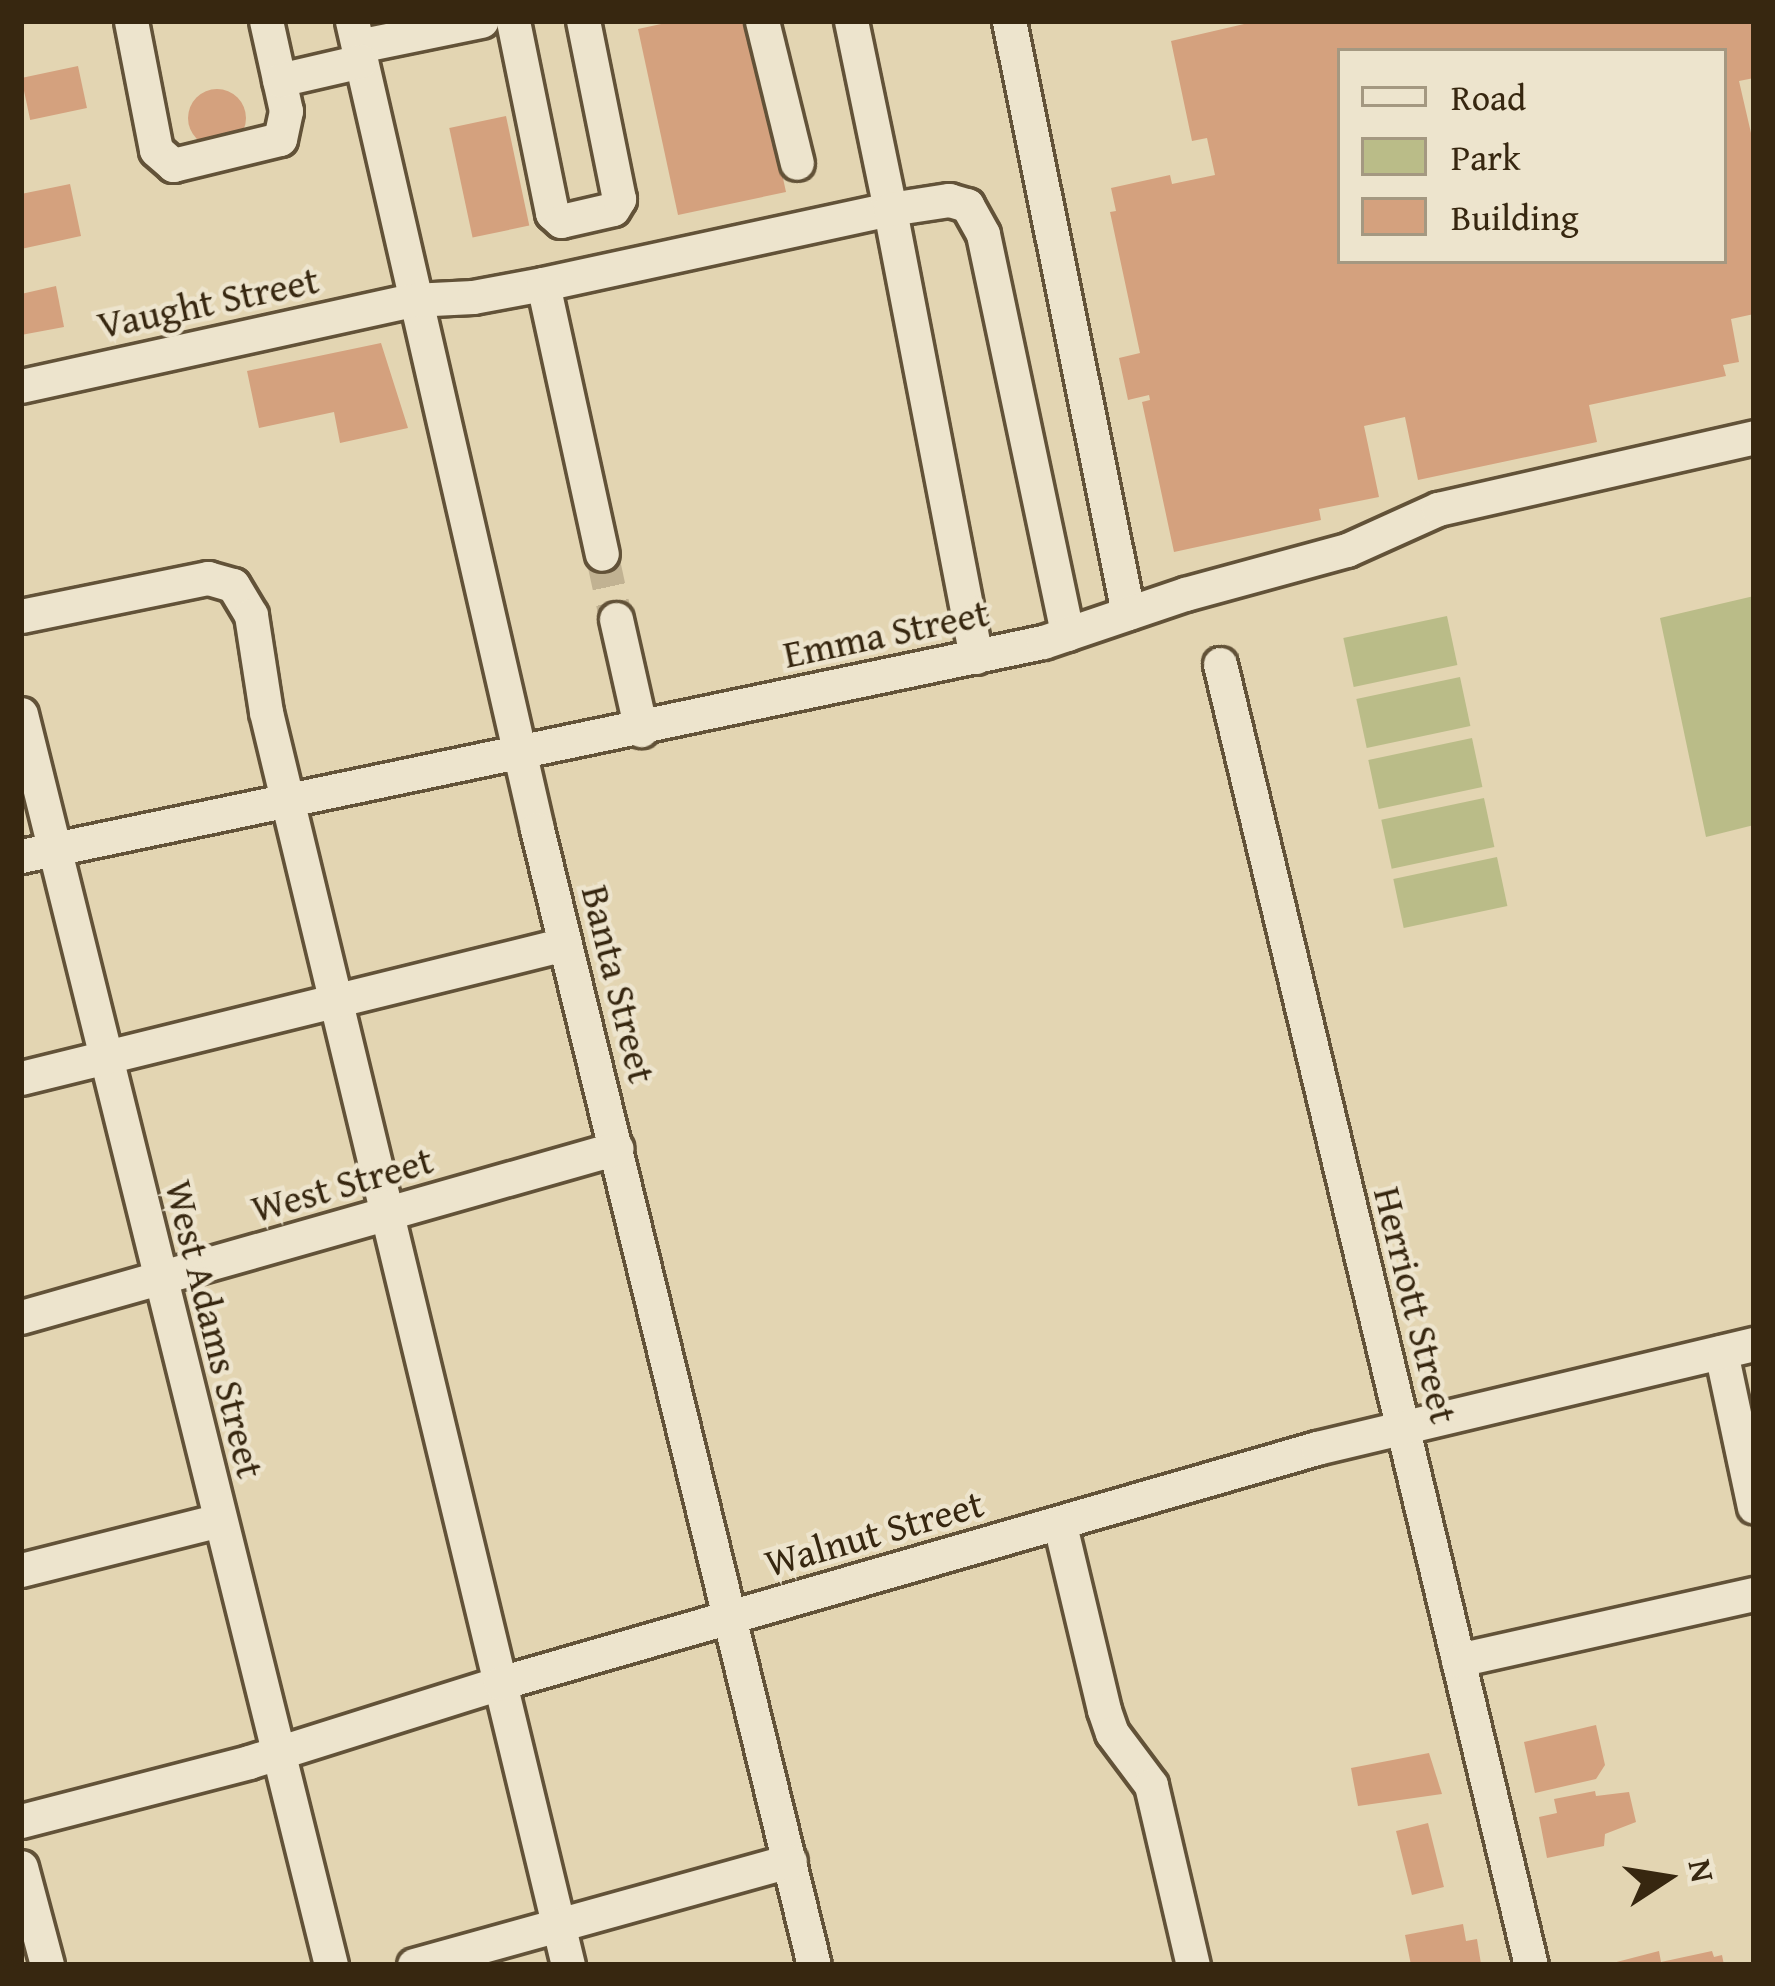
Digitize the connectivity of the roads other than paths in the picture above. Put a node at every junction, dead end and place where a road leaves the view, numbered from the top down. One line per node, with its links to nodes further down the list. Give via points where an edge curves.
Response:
1 (130, 21): 10 (street, via 156,150 173,165 280,139 286,111)
2 (266, 21): 10 (street)
3 (481, 21): 9 (street)
4 (513, 21): 5 (street, via 561,221 613,208 619,199)
5 (584, 21)
6 (762, 21): 11 (street)
7 (851, 21): 12 (street)
8 (1009, 21): 18 (street)
9 (357, 43): 10 (street); 14 (street, Banta Street)
10 (279, 80)
11 (797, 163)
12 (890, 209): 13 (street, Vaught Street); 21 (street, Vaught Street, via 949,200 967,205 983,234); 22 (street)
13 (543, 284): 14 (street, Vaught Street); 17 (street)
14 (412, 300): 15 (street, Vaught Street); 26 (street, Banta Street)
15 (21, 386)
16 (1754, 437): 18 (street, Emma Street, via 1438,508 1347,550)
17 (602, 554)
18 (1128, 613): 21 (street, Emma Street)
19 (21, 616): 27 (street, via 208,578 233,585 251,615)
20 (616, 619): 25 (street)
21 (1067, 634): 22 (street, Emma Street)
22 (976, 657): 25 (street, Emma Street)
23 (1220, 664): 39 (street, Herriott Street)
24 (21, 714): 28 (street, West Adams Street)
25 (641, 730): 26 (street, Emma Street)
26 (519, 751): 27 (street, Emma Street); 29 (street, Banta Street)
27 (287, 797): 28 (street, Emma Street); 30 (street)
28 (38, 852): 31 (street, West Adams Street)
29 (565, 944): 30 (street); 33 (street, Banta Street)
30 (337, 1003): 31 (street); 34 (street)
31 (104, 1057): 32 (street); 35 (street, West Adams Street)
32 (21, 1078)
33 (617, 1148): 34 (street, West Street); 45 (street, Banta Street)
34 (385, 1216): 35 (street, West Street); 47 (street)
35 (159, 1277): 36 (street, West Street); 41 (street, West Adams Street)
36 (21, 1317)
37 (1754, 1344): 38 (street, Walnut Street)
38 (1720, 1352): 39 (street, Walnut Street); 40 (street)
39 (1402, 1426): 42 (street, Walnut Street); 46 (street, Herriott Street)
40 (1754, 1508)
41 (220, 1520): 43 (street); 48 (street, West Adams Street)
42 (1060, 1525): 45 (street, Walnut Street); 58 (street, via 1103,1710 1151,1785)
43 (21, 1570)
44 (1754, 1594): 46 (street)
45 (729, 1618): 47 (street, Walnut Street); 50 (street, Banta Street)
46 (1458, 1660): 59 (street, Herriott Street)
47 (500, 1683): 48 (street, Walnut Street); 52 (street)
48 (278, 1753): 49 (street, Walnut Street); 54 (street, West Adams Street)
49 (21, 1821)
50 (790, 1861): 52 (street); 57 (street, Banta Street)
51 (21, 1867): 53 (street)
52 (558, 1925): 55 (street); 56 (street)
53 (47, 1965)
54 (331, 1965)
55 (414, 1965)
56 (568, 1965)
57 (814, 1965)
58 (1193, 1965)
59 (1532, 1965)

